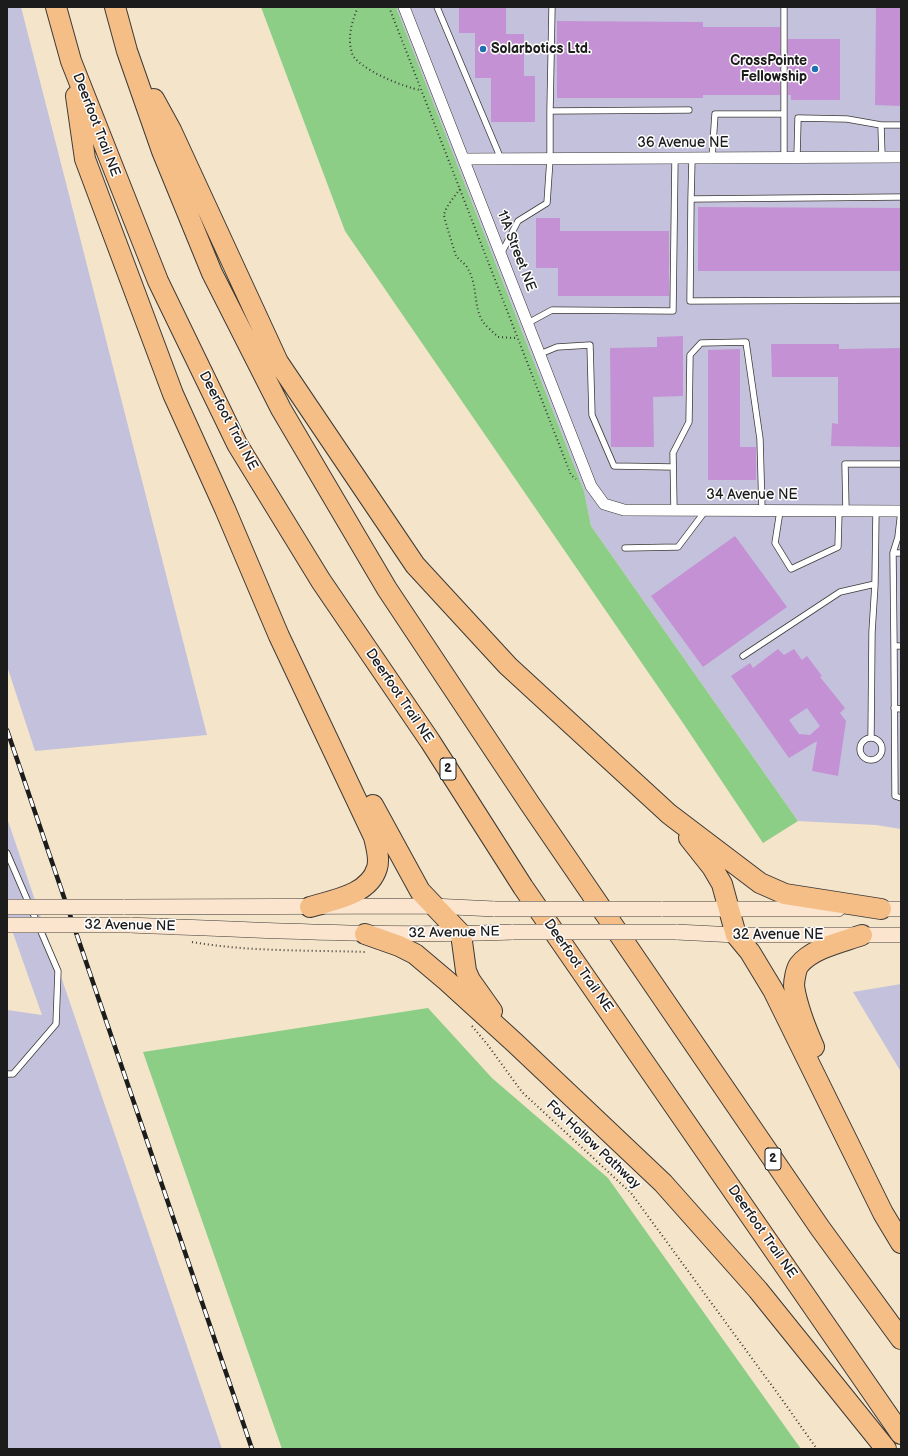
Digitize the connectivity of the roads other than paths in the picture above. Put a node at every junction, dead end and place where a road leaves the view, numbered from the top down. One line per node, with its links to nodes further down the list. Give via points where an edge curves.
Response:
1 (56, 7): 8 (highway, Deerfoot Trail NE / 2)
2 (115, 7): 7 (highway, 2)
3 (404, 7): 21 (street, 11A Street NE)
4 (437, 7): 22 (lane)
5 (552, 7): 10 (lane)
6 (784, 7): 11 (lane)
7 (127, 51): 52 (highway, via 170,130 278,362 415,565 508,666); 70 (highway, 2, via 162,151 212,273 280,409 387,588 525,798 820,1228)
8 (71, 61): 44 (highway, via 85,159 172,394 225,508); 71 (highway, Deerfoot Trail NE / 2, via 158,282 237,444 321,581 430,741 523,887)
9 (689, 110): 10 (lane)
10 (550, 111): 23 (lane)
11 (784, 114): 14 (lane); 20 (lane, via 715,114)
12 (901, 124): 13 (lane)
13 (881, 125): 15 (lane, via 847,118 798,118); 16 (lane)
14 (784, 157): 15 (street, 36 Avenue NE); 20 (street, 36 Avenue NE)
15 (797, 157): 16 (street, 36 Avenue NE)
16 (882, 157): 17 (street, 36 Avenue NE)
17 (901, 157)
18 (675, 158): 19 (street, 36 Avenue NE); 23 (street, 36 Avenue NE); 28 (lane, via 673,311 552,310)
19 (692, 158): 20 (street, 36 Avenue NE); 25 (lane)
20 (712, 158)
21 (464, 159): 22 (street, 36 Avenue NE); 26 (street, 11A Street NE)
22 (501, 159): 23 (street, 36 Avenue NE)
23 (550, 159): 26 (lane, via 547,203 518,221)
24 (901, 197): 25 (lane)
25 (691, 199): 27 (lane, via 690,301)
26 (501, 255): 28 (street, 11A Street NE)
27 (901, 300)
28 (528, 323): 29 (street, 11A Street NE)
29 (540, 354): 31 (lane, via 557,347 590,345 592,415 614,466); 32 (street, 11A Street NE, via 591,486)
30 (901, 464): 37 (lane, via 845,464)
31 (673, 467): 33 (lane); 35 (lane, via 673,453 689,422 690,355 701,343 746,342 760,439)
32 (604, 504): 33 (street, 34 Avenue NE, via 624,510)
33 (674, 510): 34 (street, 34 Avenue NE)
34 (706, 510): 35 (street, 34 Avenue NE); 40 (lane, via 678,547)
35 (762, 510): 36 (street, 34 Avenue NE)
36 (780, 510): 37 (street, 34 Avenue NE); 37 (lane, via 775,543 791,569 838,547)
37 (842, 511): 38 (street, 34 Avenue NE)
38 (876, 511): 39 (street, 34 Avenue NE); 43 (lane)
39 (901, 511): 41 (lane)
40 (625, 548)
41 (893, 553): 42 (lane); 45 (lane)
42 (901, 553)
43 (875, 584): 47 (lane, via 840,592); 50 (lane)
44 (279, 636): 54 (highway, via 420,891); 56 (highway, via 374,837 378,854 377,867 364,888)
45 (894, 646): 46 (lane); 48 (lane)
46 (901, 646)
47 (743, 656)
48 (894, 708): 49 (lane); 51 (lane, via 895,796)
49 (901, 709)
50 (871, 738)
51 (901, 798)
52 (669, 814): 57 (highway, via 712,867 722,884); 58 (highway, via 760,883 785,894)
53 (7, 854): 67 (lane, via 58,971 56,1024 13,1074)
54 (432, 906): 56 (main road, 32 Avenue NE); 57 (main road, 32 Avenue NE, bridge, via 495,909); 61 (highway)
55 (7, 907): 56 (main road, 32 Avenue NE, bridge)
56 (310, 907)
57 (728, 909): 58 (main road, 32 Avenue NE); 62 (highway)
58 (881, 909): 59 (main road, 32 Avenue NE)
59 (901, 909)
60 (7, 925): 65 (main road, 32 Avenue NE, bridge, via 130,926)
61 (461, 934): 62 (main road, 32 Avenue NE, bridge, via 676,932); 65 (main road, 32 Avenue NE); 66 (highway, via 466,971 470,980)
62 (736, 935): 63 (main road, 32 Avenue NE); 68 (highway, via 750,952 773,990)
63 (862, 935): 64 (main road, 32 Avenue NE); 68 (highway, via 823,948 808,957 798,966 794,984 806,1028)
64 (901, 935)
65 (367, 946): 66 (highway, via 399,946 415,954)
66 (515, 1043): 72 (highway, via 663,1183 758,1290)
67 (7, 1074)
68 (859, 1161): 69 (highway, via 883,1213)
69 (901, 1243)
70 (901, 1339)
71 (901, 1434)
72 (886, 1449)

